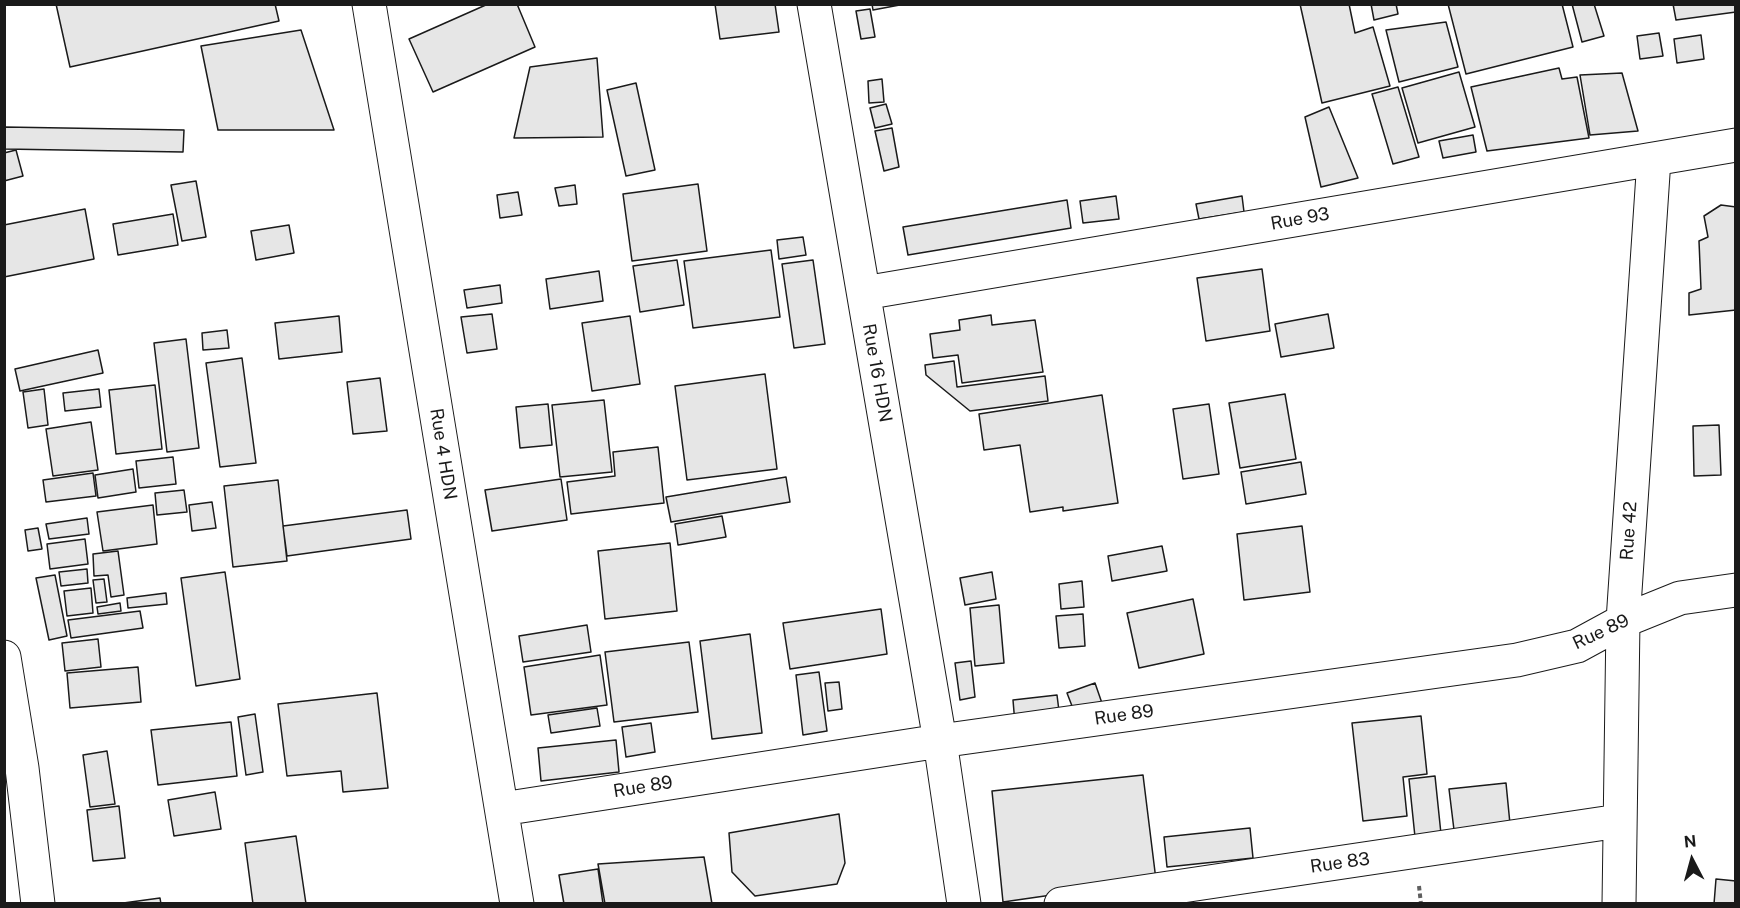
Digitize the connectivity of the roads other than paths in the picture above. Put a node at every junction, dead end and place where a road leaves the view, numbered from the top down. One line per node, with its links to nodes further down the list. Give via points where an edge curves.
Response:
1 (369, 4): 10 (street, Rue 4 HDN)
2 (814, 4): 5 (street, Rue 16 HDN)
3 (1736, 145): 4 (street, Rue 93)
4 (1654, 159): 5 (street, Rue 93); 7 (street, Rue 42)
5 (864, 293): 9 (street, Rue 16 HDN)
6 (1736, 590): 7 (street, Rue 89, via 1680,598)
7 (1623, 621): 9 (street, Rue 89, via 1577,646 1516,660); 11 (street, Rue 42)
8 (4, 657): 12 (street)
9 (940, 741): 10 (street, Rue 89); 14 (street, Rue 16 HDN)
10 (502, 809): 13 (street, Rue 4 HDN)
11 (1619, 820): 15 (street, Rue 83); 16 (street, Rue 42)
12 (38, 903)
13 (517, 903)
14 (964, 903)
15 (1061, 903)
16 (1619, 903)

